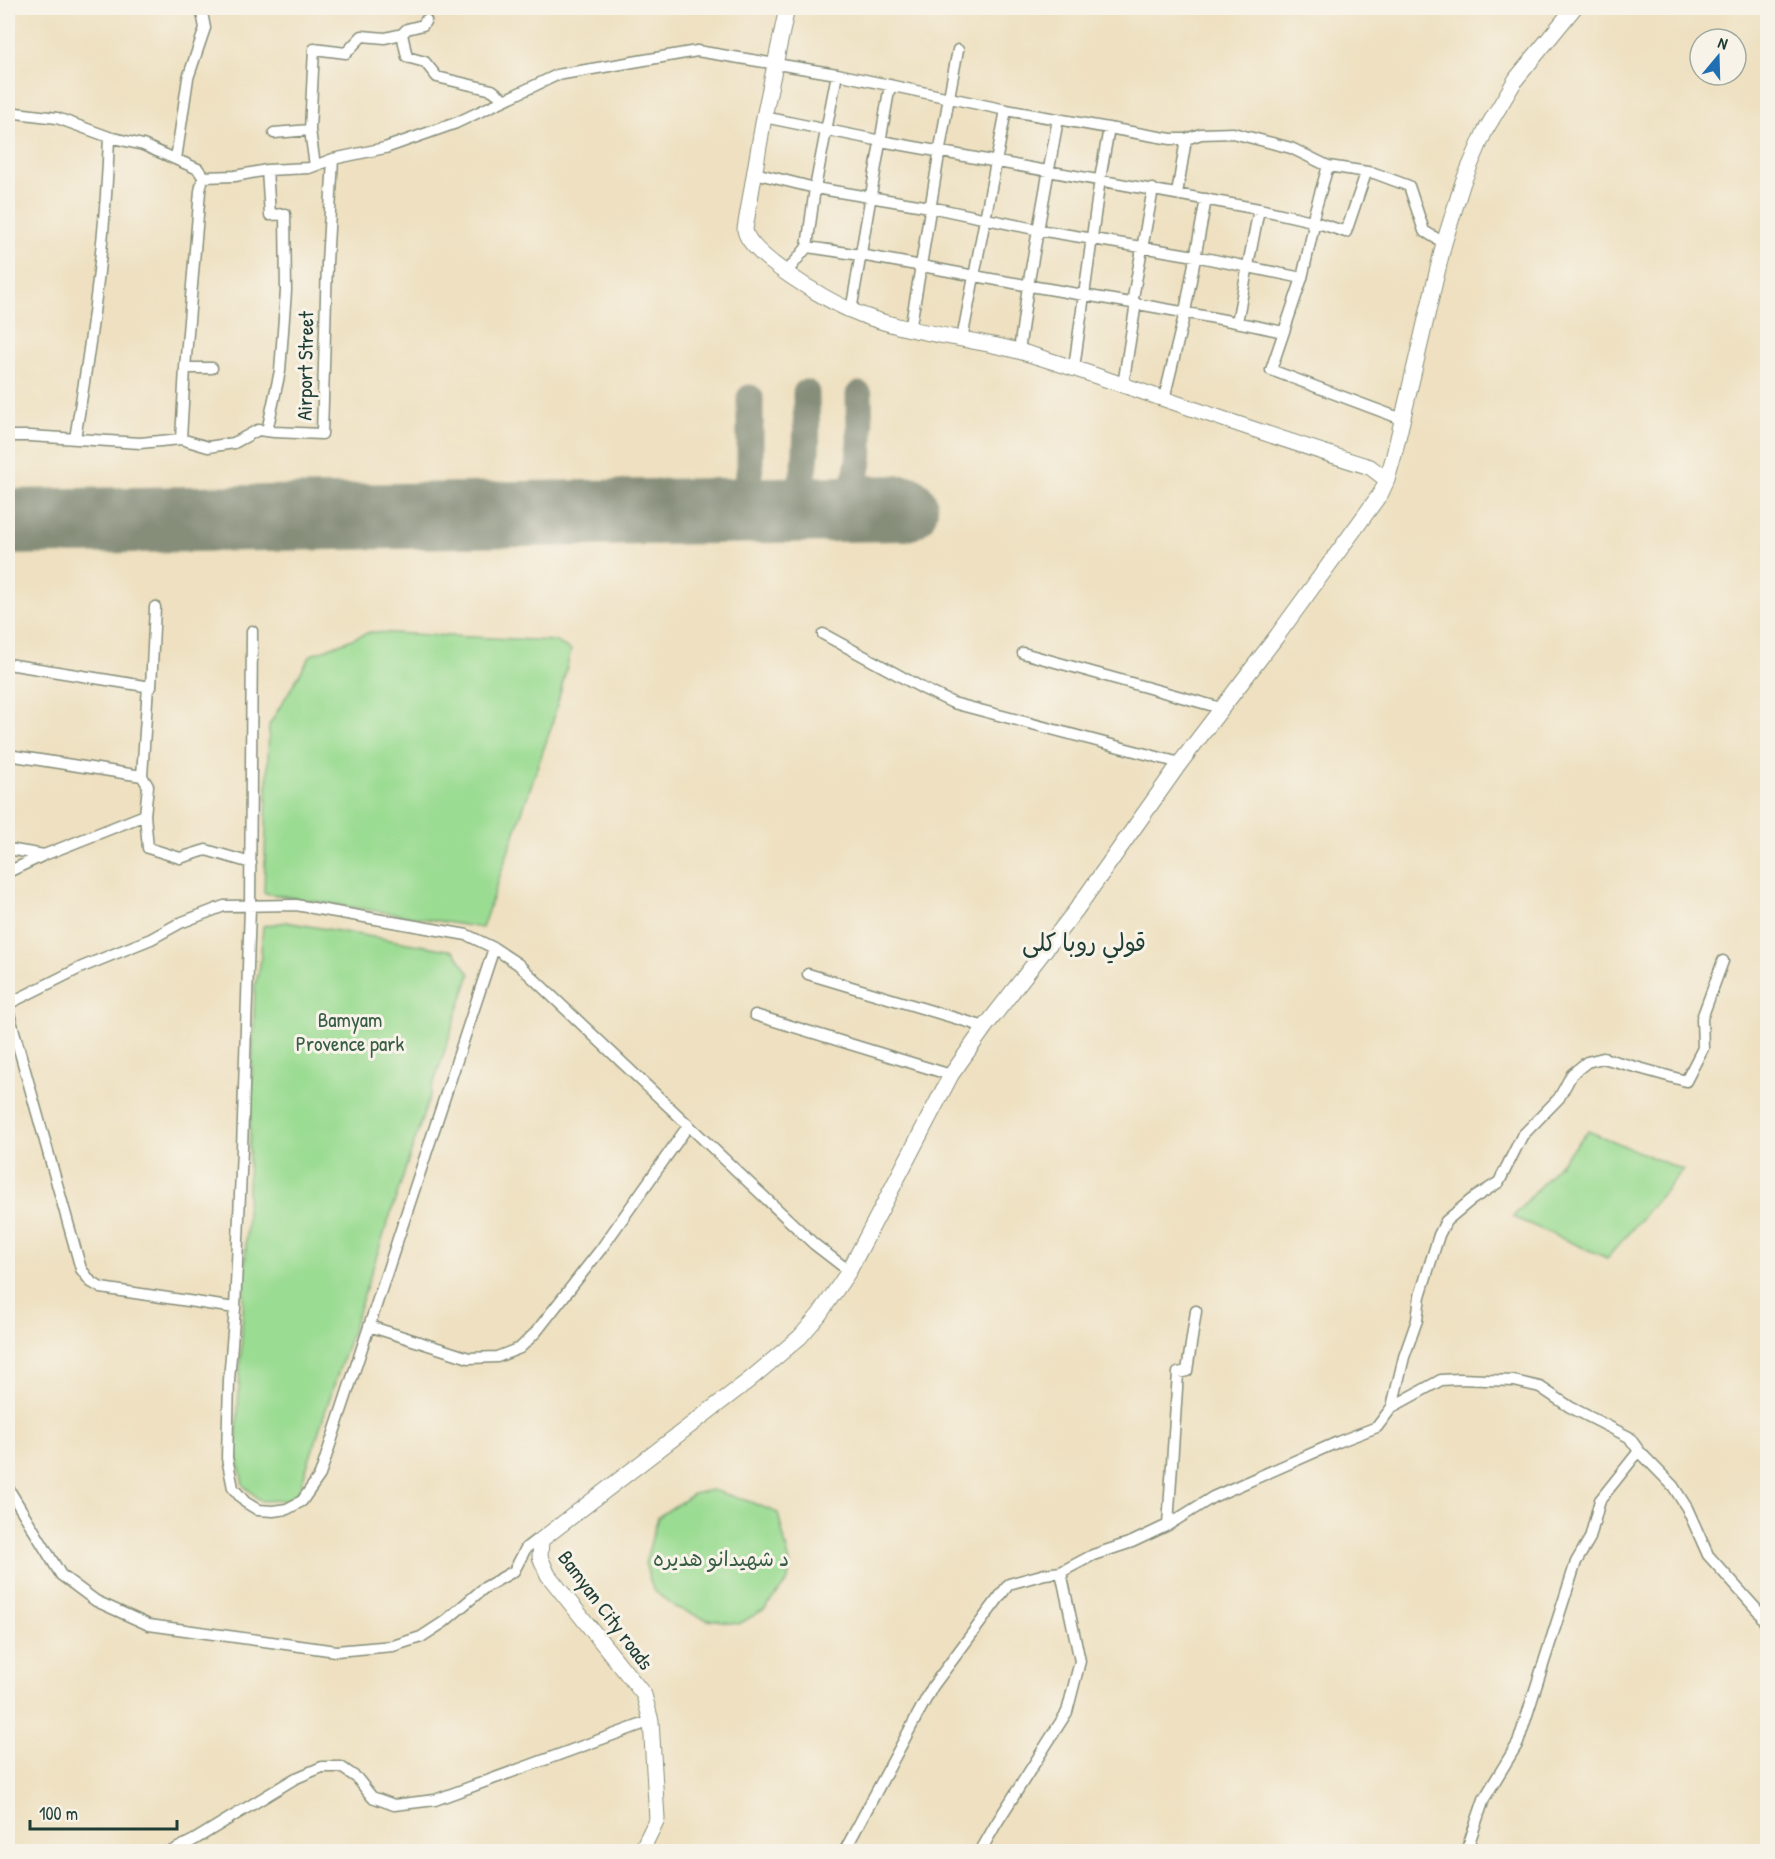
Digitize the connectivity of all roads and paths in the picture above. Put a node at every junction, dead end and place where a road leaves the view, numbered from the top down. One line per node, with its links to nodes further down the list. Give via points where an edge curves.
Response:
1 (201, 8): 24 (street, via 205,28 188,78)
2 (788, 8): 7 (street)
3 (1574, 8): 46 (street, Bamyan City roads, via 1516,79 1485,131 1463,182)
4 (426, 20): 5 (street)
5 (402, 34): 11 (street, via 407,57 425,62 437,77 492,90); 17 (street, via 385,38 362,36 346,53 314,49)
6 (958, 50): 10 (street)
7 (775, 65): 8 (street); 11 (street, via 697,51 557,75); 14 (street)
8 (837, 74): 9 (street); 18 (street)
9 (890, 85): 10 (street); 22 (street)
10 (949, 97): 12 (street); 23 (street)
11 (504, 99): 25 (street, via 456,123 395,145)
12 (1006, 110): 15 (street); 26 (street)
13 (8, 112): 20 (street, via 57,118)
14 (764, 117): 18 (street); 31 (street)
15 (1058, 119): 16 (street); 30 (street)
16 (1109, 128): 21 (street); 34 (street)
17 (310, 130): 19 (street); 27 (street)
18 (827, 130): 22 (street); 35 (street)
19 (274, 133)
20 (109, 137): 24 (street, via 143,145); 74 (street, via 97,279)
21 (1186, 139): 28 (street, via 1201,134 1233,133 1291,148); 37 (street)
22 (881, 141): 23 (street); 38 (street)
23 (939, 151): 26 (street); 40 (street)
24 (176, 159): 33 (street, via 198,169)
25 (333, 159): 27 (street); 72 (street, Airport Street, via 322,434)
26 (995, 161): 30 (street); 42 (street)
27 (315, 166): 29 (street)
28 (1328, 166): 32 (street); 43 (street)
29 (267, 170): 33 (street); 72 (street, via 270,215 285,213 286,291 280,371)
30 (1049, 171): 34 (street); 44 (street)
31 (755, 173): 35 (street); 53 (street, via 746,235)
32 (1366, 173): 43 (street, via 1347,232); 46 (street, via 1409,186 1424,231)
33 (203, 177): 66 (street)
34 (1100, 179): 36 (street); 45 (street)
35 (815, 188): 38 (street); 47 (street)
36 (1153, 189): 37 (street); 48 (street)
37 (1177, 194): 39 (street)
38 (872, 198): 40 (street); 49 (street)
39 (1206, 199): 41 (street); 50 (street)
40 (930, 207): 42 (street); 52 (street)
41 (1259, 209): 43 (street); 51 (street)
42 (985, 219): 44 (street); 54 (street)
43 (1312, 221): 55 (street)
44 (1039, 230): 45 (street); 56 (street)
45 (1093, 238): 48 (street); 57 (street)
46 (1444, 243): 71 (street, Bamyan City roads)
47 (807, 247): 49 (street); 53 (street)
48 (1141, 248): 50 (street); 58 (street)
49 (861, 254): 52 (street); 59 (street)
50 (1195, 256): 51 (street); 60 (street)
51 (1248, 266): 55 (street); 61 (street)
52 (922, 267): 54 (street); 62 (street)
53 (786, 273): 59 (street)
54 (974, 276): 56 (street); 64 (street)
55 (1302, 278): 63 (street)
56 (1028, 286): 57 (street); 65 (street)
57 (1083, 295): 58 (street); 68 (street)
58 (1134, 303): 60 (street); 69 (street)
59 (851, 311): 62 (street)
60 (1185, 312): 61 (street); 70 (street)
61 (1237, 322): 63 (street)
62 (910, 329): 64 (street)
63 (1283, 332): 71 (street, via 1271,370)
64 (962, 339): 65 (street)
65 (1019, 351): 68 (street)
66 (185, 368): 67 (street); 75 (street)
67 (212, 368)
68 (1074, 368): 69 (street)
69 (1123, 385): 70 (street)
70 (1164, 399): 76 (street, via 1370,467)
71 (1402, 419): 76 (street, Bamyan City roads)
72 (267, 431): 75 (street, Airport Street, via 258,430 234,443 208,447)
73 (8, 436): 74 (street, Airport Street)
74 (75, 438): 75 (street, Airport Street, via 140,443)
75 (181, 439)
76 (1387, 480): 83 (street, Bamyan City roads, via 1329,565)
77 (155, 607): 82 (street)
78 (252, 631): 90 (street)
79 (823, 634): 85 (street, via 953,703)
80 (1023, 653): 83 (street)
81 (8, 664): 82 (street)
82 (151, 687): 86 (street)
83 (1221, 708): 85 (street, Bamyan City roads)
84 (8, 755): 86 (street)
85 (1180, 763): 99 (street, Bamyan City roads, via 1076,910)
86 (142, 776): 87 (street, via 148,786)
87 (145, 815): 89 (street); 90 (street, via 148,848 180,858 206,850)
88 (8, 849): 89 (street)
89 (44, 855): 91 (street)
90 (251, 863): 92 (street)
91 (8, 872)
92 (250, 907): 93 (street, via 296,905 467,935); 96 (street, via 224,906 180,923); 103 (street)
93 (494, 948): 101 (street, via 518,964); 105 (street)
94 (1723, 961): 106 (street, via 1702,1018 1703,1048 1686,1081 1603,1058 1587,1062 1572,1074 1558,1098 1522,1136 1499,1182 1446,1221 1420,1296)
95 (808, 974): 99 (street)
96 (8, 1004)
97 (8, 1010): 103 (street, via 81,1269 101,1288)
98 (755, 1015): 100 (street)
99 (985, 1027): 100 (street, Bamyan City roads)
100 (951, 1075): 102 (street, Bamyan City roads)
101 (688, 1126): 102 (street, via 814,1244); 105 (street, via 601,1249 520,1348 497,1357 469,1358)
102 (849, 1271): 110 (street, Bamyan City roads, via 800,1337)
103 (235, 1308): 105 (street, via 227,1458 233,1488 258,1510 273,1512 302,1501 320,1475)
104 (1196, 1311): 109 (street, via 1187,1371 1178,1373)
105 (369, 1326)
106 (1392, 1407): 107 (street, via 1441,1380 1514,1382 1540,1387 1629,1437); 109 (street, via 1377,1427 1213,1497)
107 (1639, 1451): 112 (street, via 1673,1486 1708,1555 1759,1612); 118 (street, via 1600,1500 1518,1743 1484,1799)
108 (8, 1488): 110 (street, via 61,1575 96,1602 148,1625 336,1651 393,1646 421,1637 484,1588 514,1571 526,1548)
109 (1168, 1525): 111 (street, via 1093,1554)
110 (541, 1540): 113 (street, Bamyan City roads, via 540,1557 548,1575 644,1695)
111 (1061, 1572): 116 (street, via 1009,1584 933,1686); 117 (street, via 1080,1661 1067,1712)
112 (1767, 1628)
113 (651, 1720): 114 (street, via 435,1800 394,1805 372,1797 357,1778 341,1767 322,1767 294,1779); 115 (street, Bamyan City roads, via 657,1819)
114 (170, 1851)
115 (641, 1851)
116 (844, 1851)
117 (980, 1851)
118 (1466, 1851)

